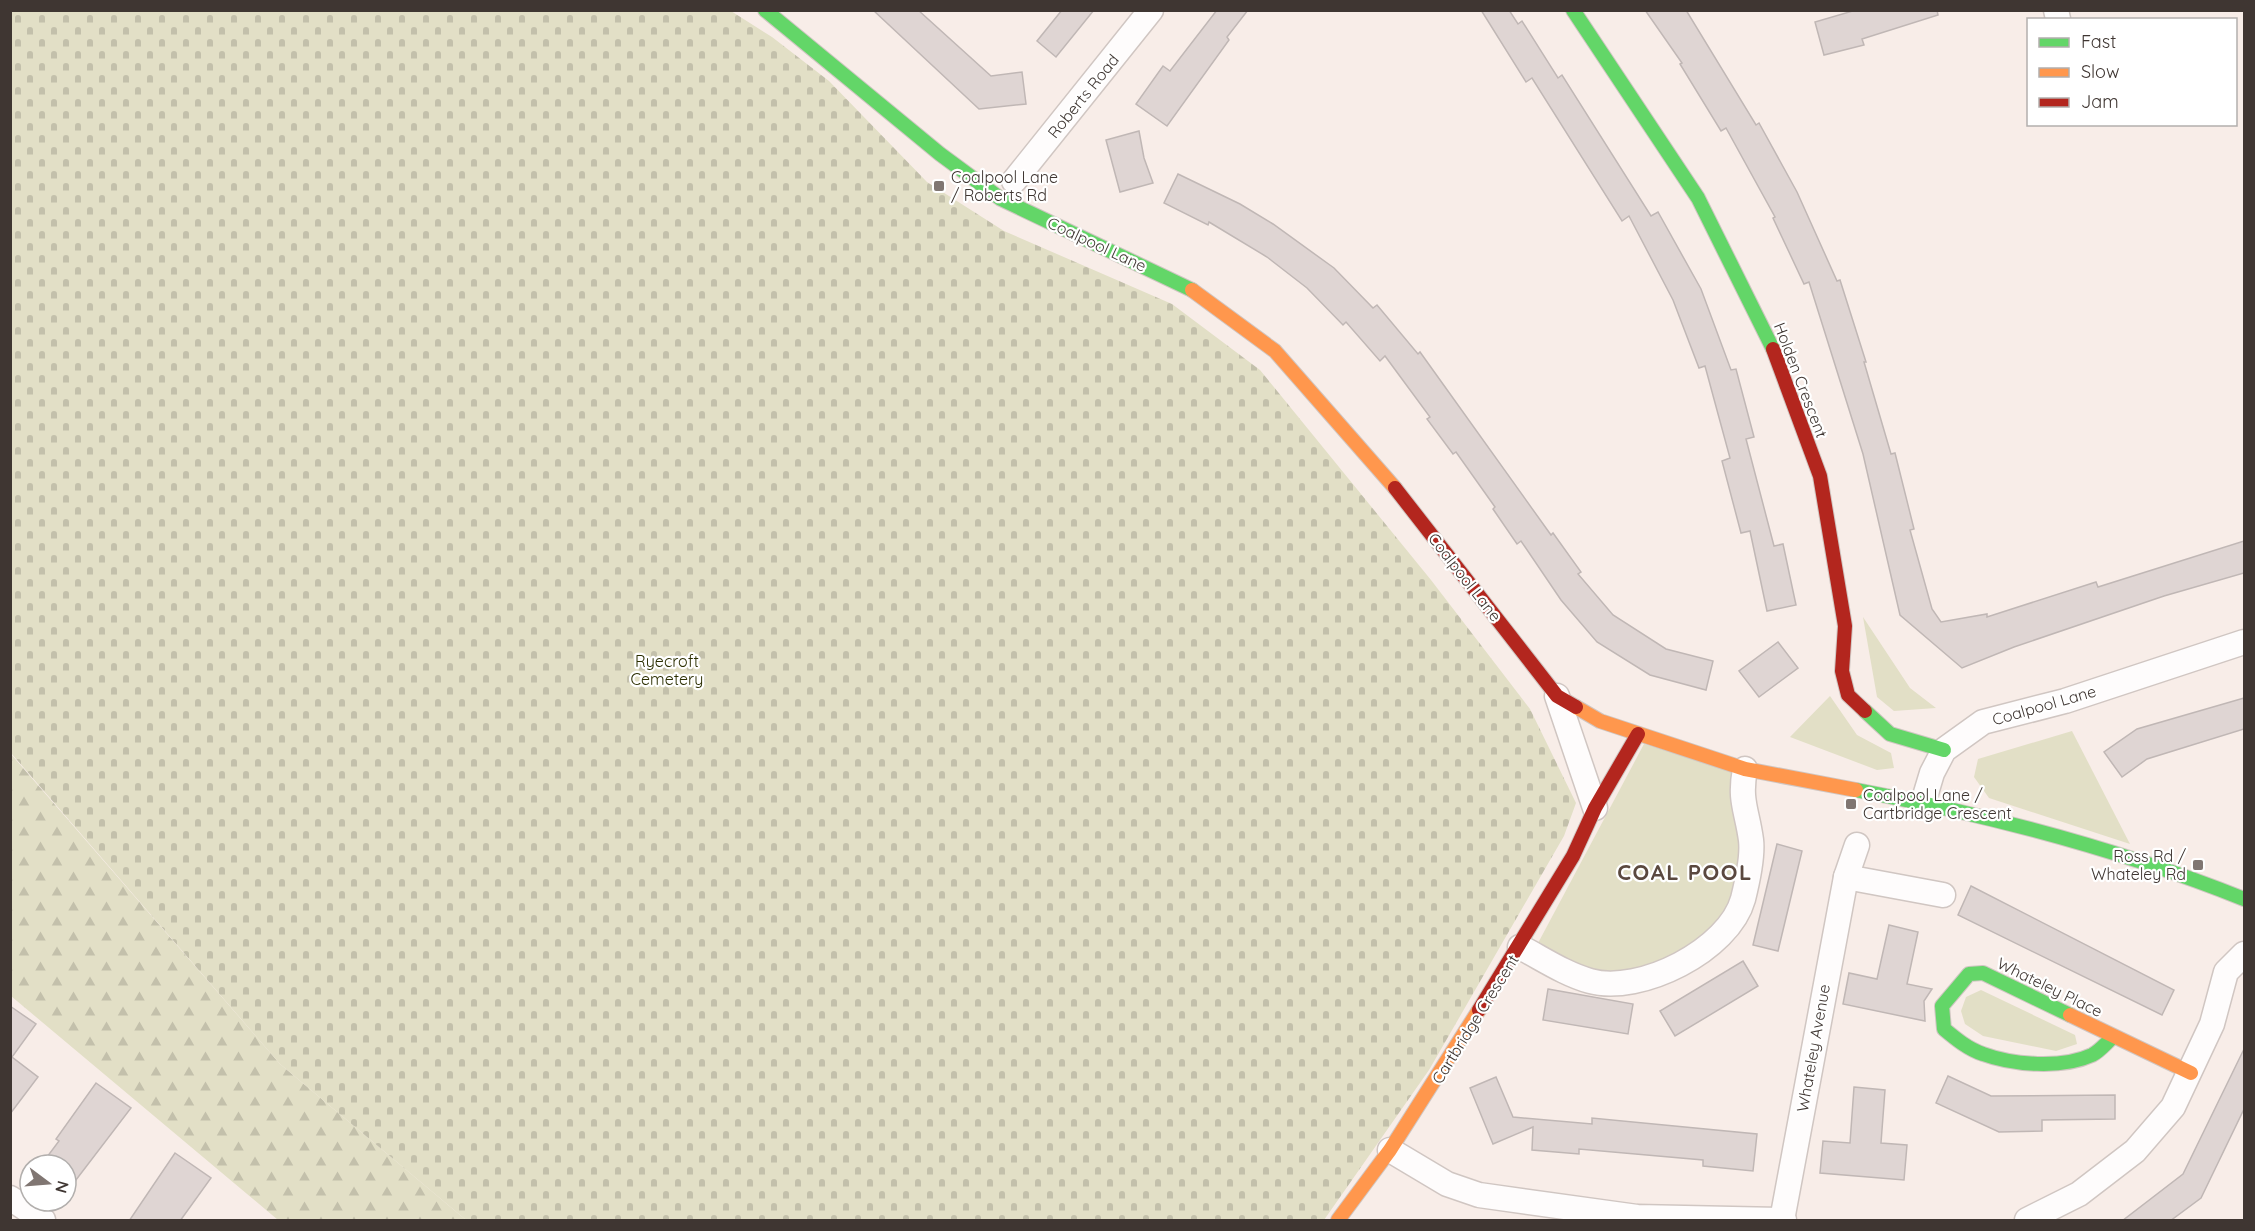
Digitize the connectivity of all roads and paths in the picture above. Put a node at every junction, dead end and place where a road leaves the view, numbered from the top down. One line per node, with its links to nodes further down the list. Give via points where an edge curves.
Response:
1 (765, 10): 6 (street, Coalpool Lane, via 975,182 1001,199 1186,286 1275,351 1383,473)
2 (1151, 10): 4 (street, Roberts Road)
3 (1573, 10): 8 (street, Holden Crescent, via 1698,198 1767,332 1820,476 1845,626 1842,671 1848,695 1890,734)
4 (1014, 181)
5 (2244, 642): 8 (street, Coalpool Lane, via 2065,701 1983,722)
6 (1557, 696): 7 (street, Coalpool Lane, via 1600,721); 11 (street)
7 (1638, 734): 9 (street, Coalpool Lane); 11 (street, Cartbridge Crescent)
8 (1944, 750): 10 (street, Coalpool Lane)
9 (1745, 769): 10 (street, Coalpool Lane); 16 (street, via 1741,793 1752,843 1742,900 1723,935 1688,959 1638,982 1591,982)
10 (1923, 803): 15 (street, via 2037,829 2182,874)
11 (1595, 808): 16 (street, Cartbridge Crescent, via 1574,856)
12 (1857, 845): 13 (street, Whateley Avenue)
13 (1846, 877): 14 (street); 23 (street, Whateley Avenue)
14 (1943, 895)
15 (2244, 899)
16 (1520, 947): 20 (street, Cartbridge Crescent)
17 (2244, 954): 19 (street, via 2226,972 2212,1024)
18 (2114, 1036): 18 (street, Whateley Place, via 1983,972 1968,975 1942,1006 1944,1029 1984,1055 2058,1062 2093,1054); 19 (street, Whateley Place)
19 (2191, 1073): 26 (street, via 2173,1107 2135,1151 2079,1194)
20 (1390, 1150): 22 (street, via 1448,1184); 25 (street, Cartbridge Crescent)
21 (10, 1198): 24 (street)
22 (1555, 1213): 23 (street)
23 (1783, 1220)
24 (43, 1221)
25 (1338, 1221)
26 (2027, 1221)

